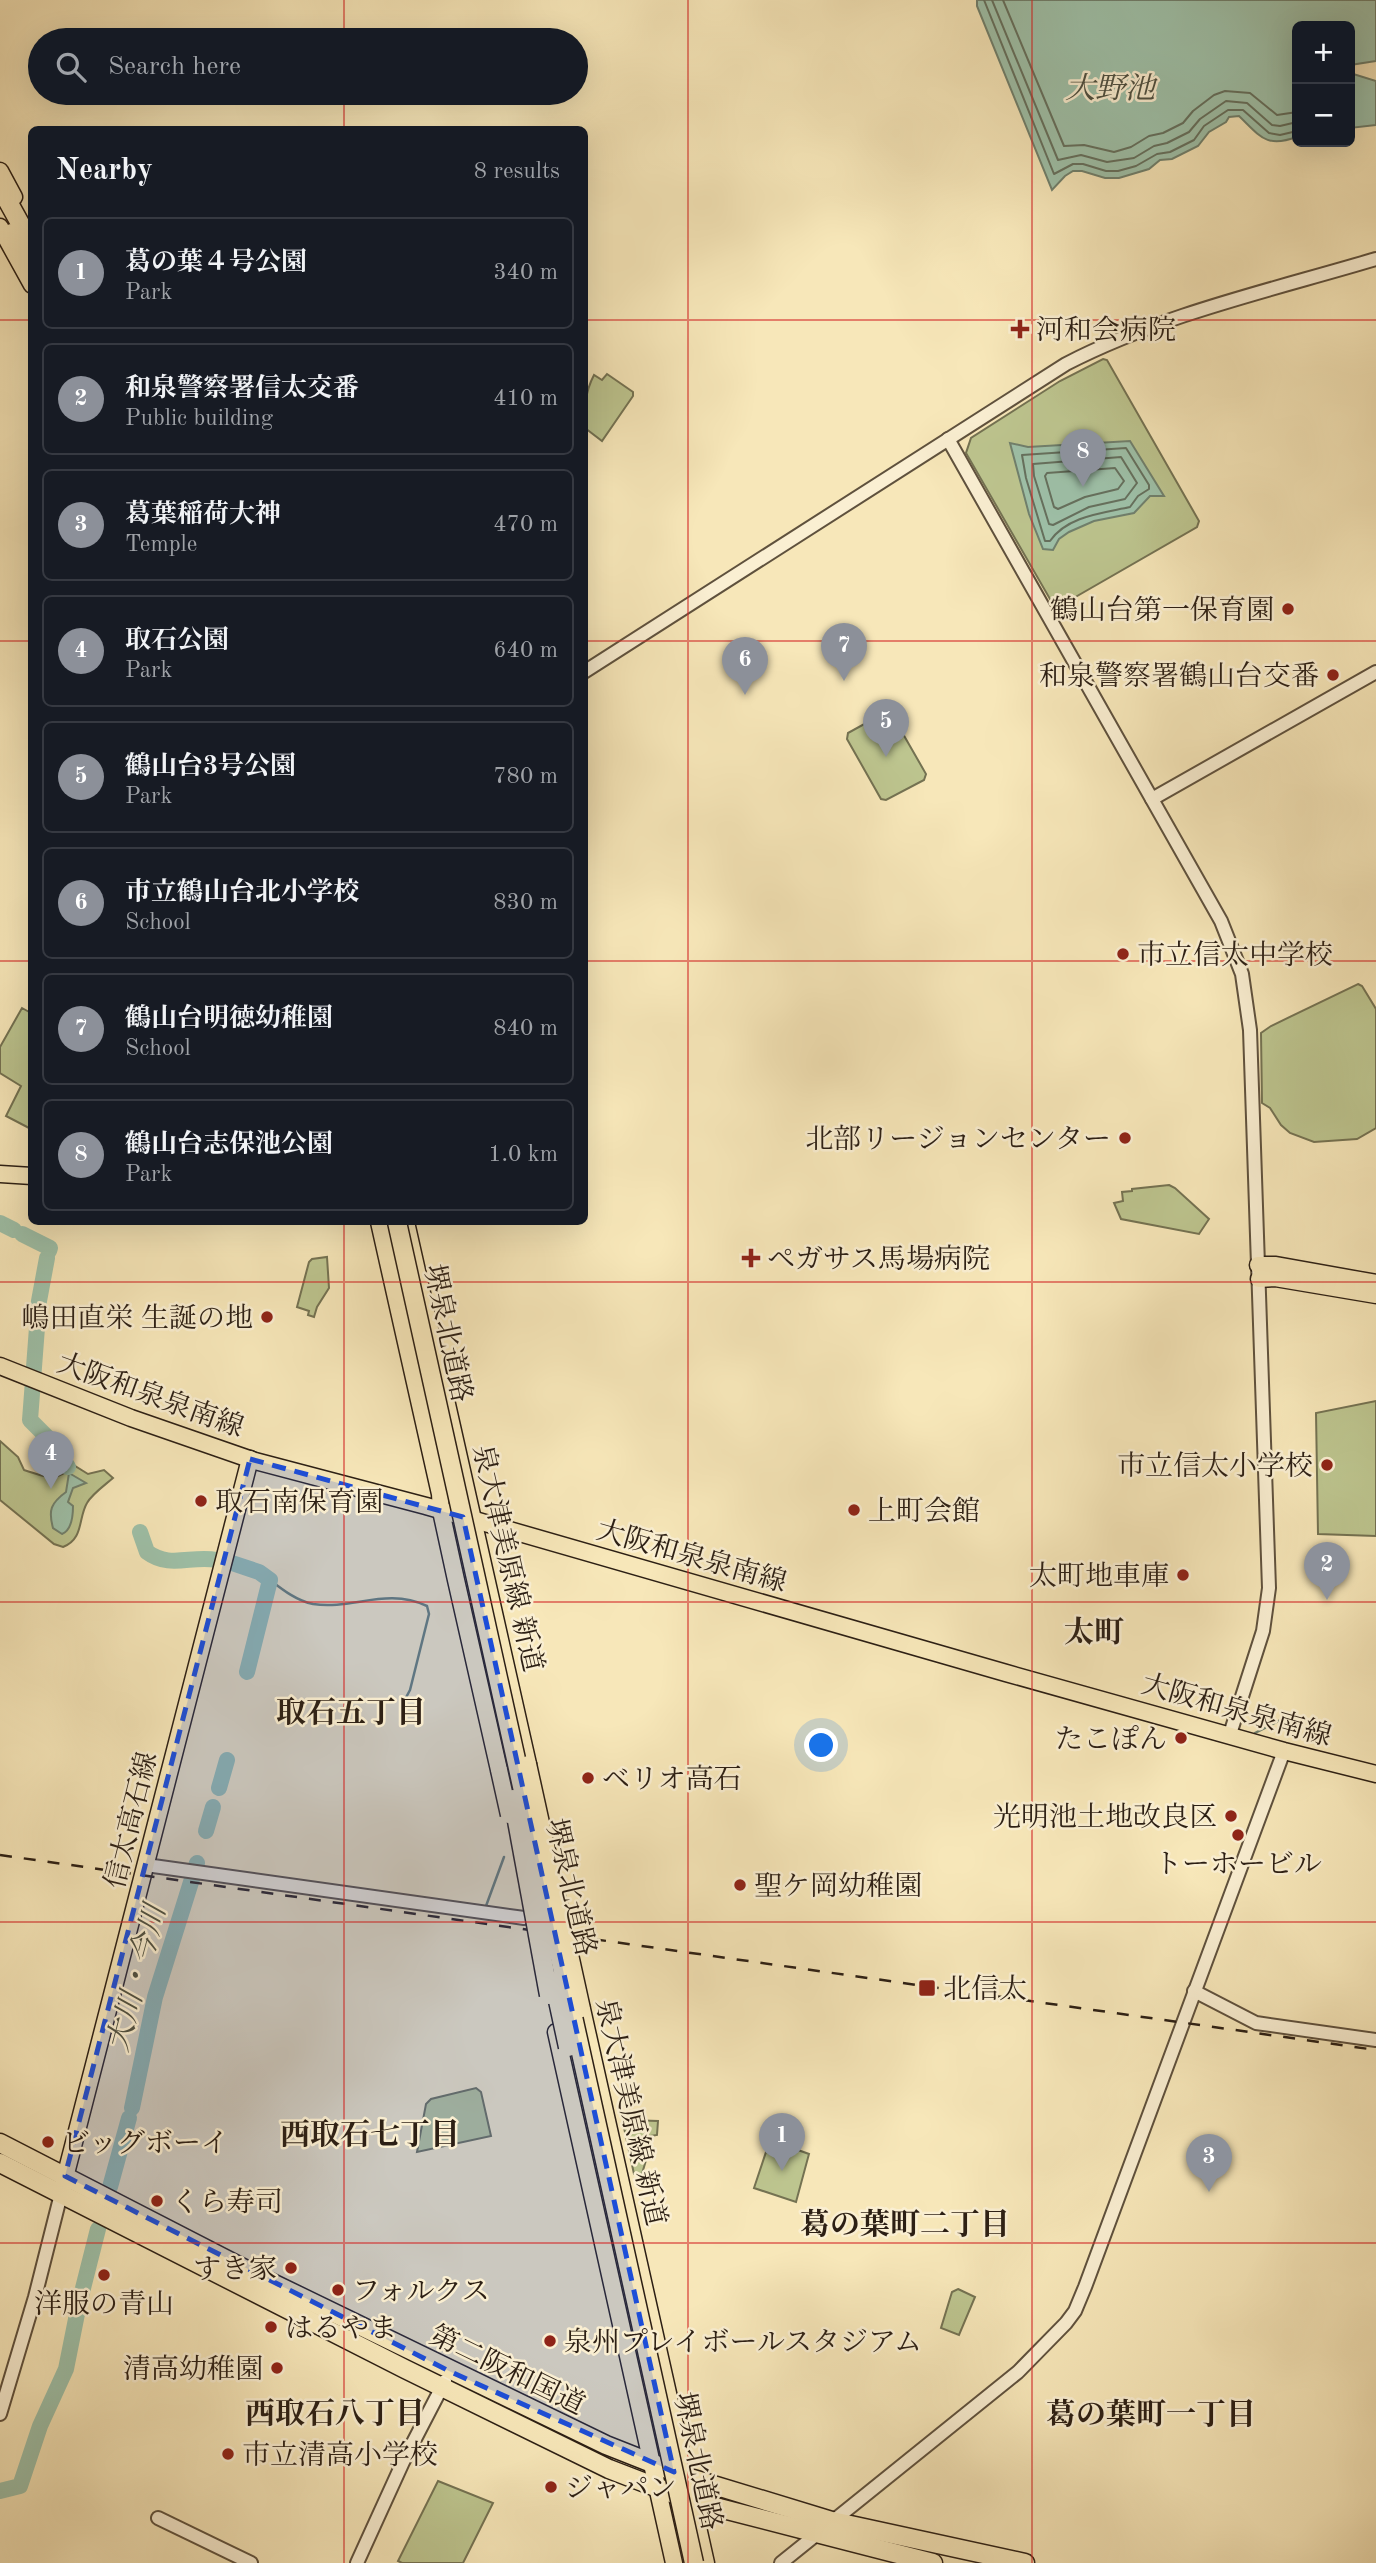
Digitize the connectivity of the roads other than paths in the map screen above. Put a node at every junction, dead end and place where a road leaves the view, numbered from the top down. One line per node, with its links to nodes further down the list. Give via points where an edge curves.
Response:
1 (0, 172): 4 (main road)
2 (0, 187): 6 (highway)
3 (0, 212): 8 (highway)
4 (28, 223)
5 (0, 227): 9 (main road)
6 (28, 238)
7 (1376, 259): 10 (street, via 1128,334 1066,363)
8 (28, 263)
9 (28, 278)
10 (947, 439): 11 (street); 13 (street)
11 (588, 669)
12 (1376, 672): 13 (street)
13 (1152, 799): 22 (street, via 1221,921 1241,974 1250,1030)
14 (0, 1174): 15 (main road)
15 (28, 1177)
16 (0, 1185): 17 (main road)
17 (28, 1187)
18 (380, 1225): 27 (main road, 泉大津美原線 新道)
19 (387, 1225): 32 (highway, 堺泉北道路)
20 (398, 1225): 32 (highway, 堺泉北道路, bridge)
21 (407, 1225): 28 (main road, 泉大津美原線 新道)
22 (1258, 1272): 23 (main road, via 1276,1265); 24 (main road); 29 (street, via 1269,1588 1263,1631)
23 (1376, 1283)
24 (1376, 1295)
25 (0, 1366): 26 (main road, 大阪和泉泉南線)
26 (250, 1459): 27 (main road, 大阪和泉泉南線); 33 (main road, 信太高石線)
27 (441, 1511): 28 (main road, 大阪和泉泉南線); 37 (main road, 泉大津美原線 新道, bridge)
28 (474, 1520): 29 (main road, 大阪和泉泉南線); 36 (main road, 泉大津美原線 新道, bridge)
29 (1230, 1734): 30 (main road, 大阪和泉泉南線)
30 (1284, 1751): 31 (main road, 大阪和泉泉南線); 35 (street)
31 (1376, 1774)
32 (519, 1798): 36 (highway, bridge); 37 (highway, bridge); 54 (highway, 堺泉北道路, bridge); 55 (highway, 堺泉北道路, bridge)
33 (146, 1865): 34 (street); 41 (main road, 信太高石線)
34 (524, 1918)
35 (1194, 1991): 38 (street, via 1256,2023); 49 (street, via 1075,2311 1018,2372)
36 (582, 2008): 45 (main road, 泉大津美原線 新道)
37 (552, 2013): 44 (main road, 泉大津美原線 新道)
38 (1376, 2040)
39 (0, 2143): 41 (highway, 第二阪和国道)
40 (0, 2163): 41 (highway, 第二阪和国道)
41 (63, 2185): 42 (highway, 第二阪和国道, via 280,2287); 43 (street)
42 (446, 2379): 44 (highway, 第二阪和国道); 46 (highway, 第二阪和国道, via 609,2469); 52 (street)
43 (0, 2414)
44 (652, 2462): 45 (highway, 第二阪和国道); 46 (main road, 泉大津美原線 新道)
45 (687, 2477): 47 (main road, 泉大津美原線 新道); 49 (highway, 第二阪和国道)
46 (657, 2488): 47 (highway, 第二阪和国道); 53 (main road, 泉大津美原線 新道)
47 (692, 2501): 50 (highway, 第二阪和国道); 56 (main road, 泉大津美原線 新道)
48 (158, 2518): 51 (street)
49 (832, 2521): 50 (street); 59 (highway, 第二阪和国道)
50 (817, 2534): 57 (street); 58 (highway, 第二阪和国道)
51 (251, 2563)
52 (356, 2563)
53 (674, 2563)
54 (682, 2563)
55 (694, 2563)
56 (706, 2563)
57 (781, 2563)
58 (933, 2563)
59 (1025, 2563)

